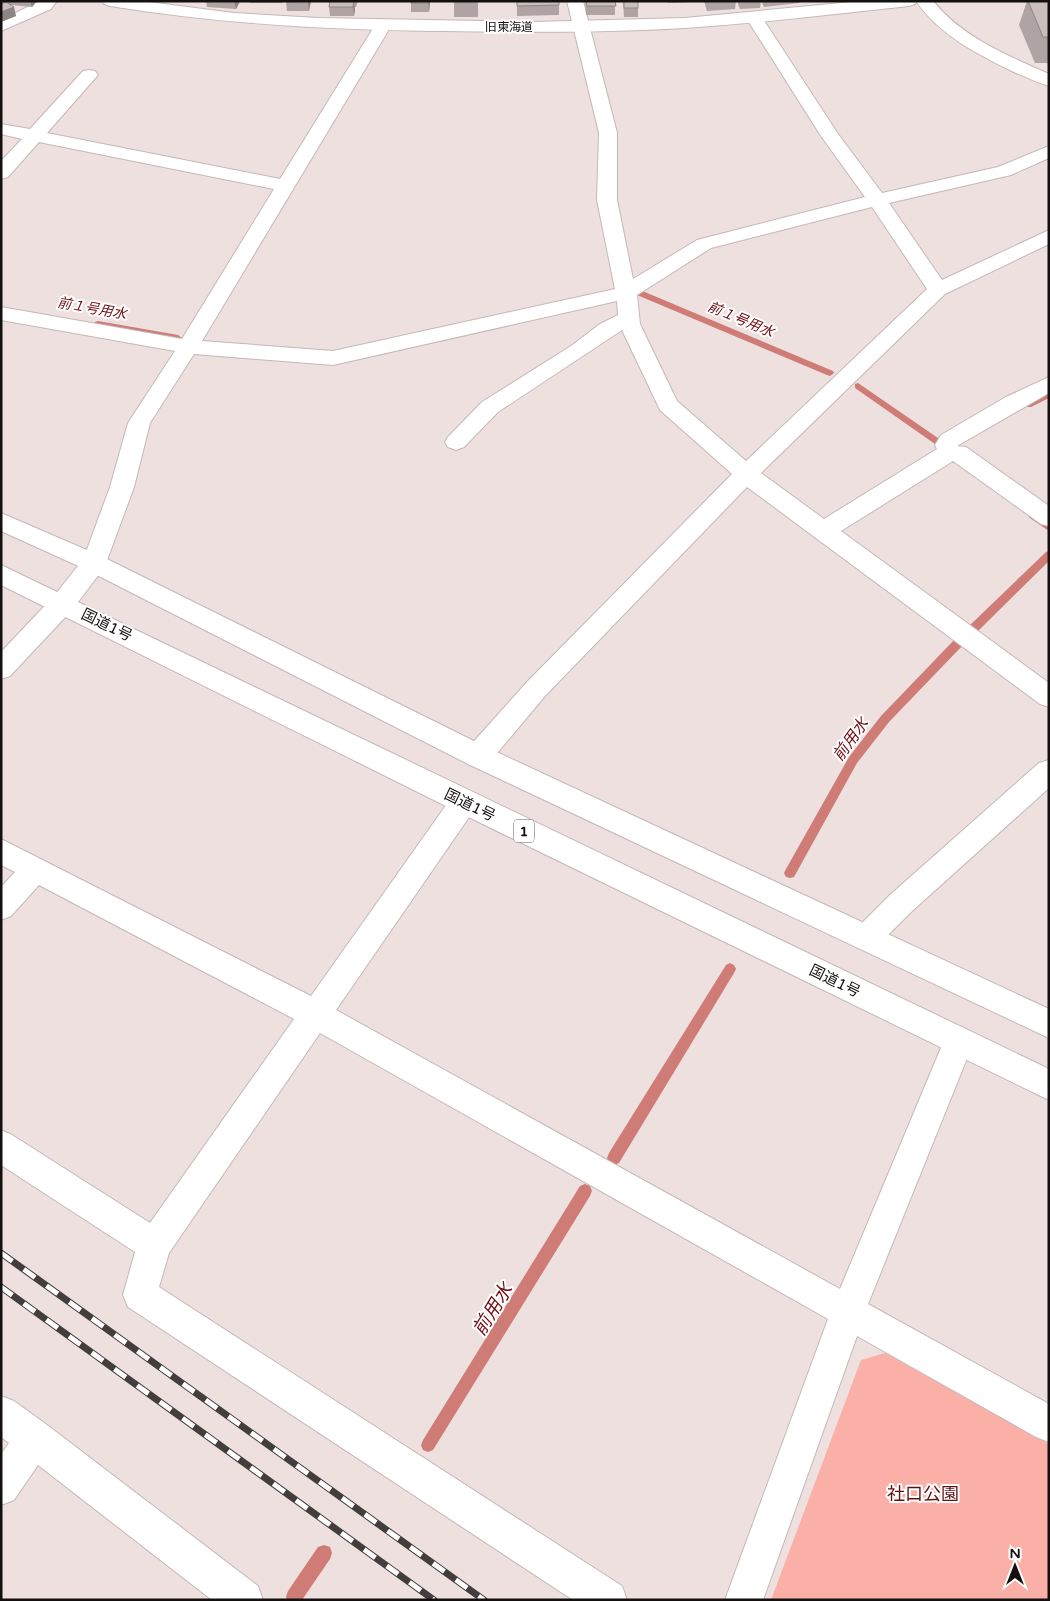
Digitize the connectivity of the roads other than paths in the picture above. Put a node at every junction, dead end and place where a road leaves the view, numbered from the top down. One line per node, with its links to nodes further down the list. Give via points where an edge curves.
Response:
1 (49, 1): 7 (main road, via 45,6)
2 (110, 1): 8 (main road, 旧東海道, via 216,16)
3 (576, 1): 9 (main road)
4 (909, 1): 6 (main road, 旧東海道)
5 (924, 1): 11 (main road, via 945,25 986,52)
6 (753, 16): 9 (main road, 旧東海道, via 685,23); 17 (main road, via 830,136)
7 (1, 26)
8 (383, 26): 9 (main road, 旧東海道); 16 (main road)
9 (582, 27): 20 (main road, via 608,133 607,200)
10 (89, 75): 13 (main road)
11 (1049, 81)
12 (1, 129): 13 (main road)
13 (34, 136): 15 (main road); 16 (main road)
14 (1049, 151): 17 (main road, via 1004,171)
15 (1, 173)
16 (285, 186): 23 (main road)
17 (877, 200): 19 (main road); 20 (main road, via 704,244)
18 (1049, 236): 19 (main road)
19 (938, 290): 27 (main road)
20 (626, 293): 22 (main road); 23 (main road, via 333,358)
21 (1, 313): 23 (main road)
22 (629, 318): 25 (main road, via 607,329 490,407); 27 (main road, via 668,405)
23 (188, 347): 31 (main road, via 139,423 122,487)
24 (1049, 384): 26 (main road, via 949,440)
25 (456, 442)
26 (950, 451): 28 (main road); 30 (main road)
27 (746, 474): 30 (main road); 36 (main road, via 536,689)
28 (1049, 518)
29 (1, 521): 31 (main road)
30 (823, 531): 35 (main road)
31 (94, 564): 33 (main road); 36 (main road)
32 (1, 574): 33 (main road, 国道1号 / 1)
33 (63, 603): 34 (main road); 38 (main road, 国道1号 / 1)
34 (1, 669)
35 (1049, 696)
36 (478, 756): 42 (main road)
37 (1049, 771): 42 (main road)
38 (464, 802): 43 (main road); 45 (main road, 国道1号 / 1)
39 (1, 850): 40 (main road)
40 (36, 869): 41 (main road); 43 (main road)
41 (1, 907)
42 (866, 938): 44 (main road)
43 (317, 1015): 48 (main road); 49 (main road)
44 (1049, 1024)
45 (959, 1041): 46 (main road, 国道1号 / 1); 49 (main road)
46 (1049, 1086)
47 (1, 1146): 48 (main road)
48 (154, 1246): 55 (main road, via 140,1295)
49 (848, 1312): 51 (main road); 56 (main road)
50 (1, 1414): 52 (main road)
51 (1049, 1424)
52 (34, 1438): 53 (main road); 54 (main road)
53 (1, 1487)
54 (244, 1600)
55 (608, 1600)
56 (744, 1600)

